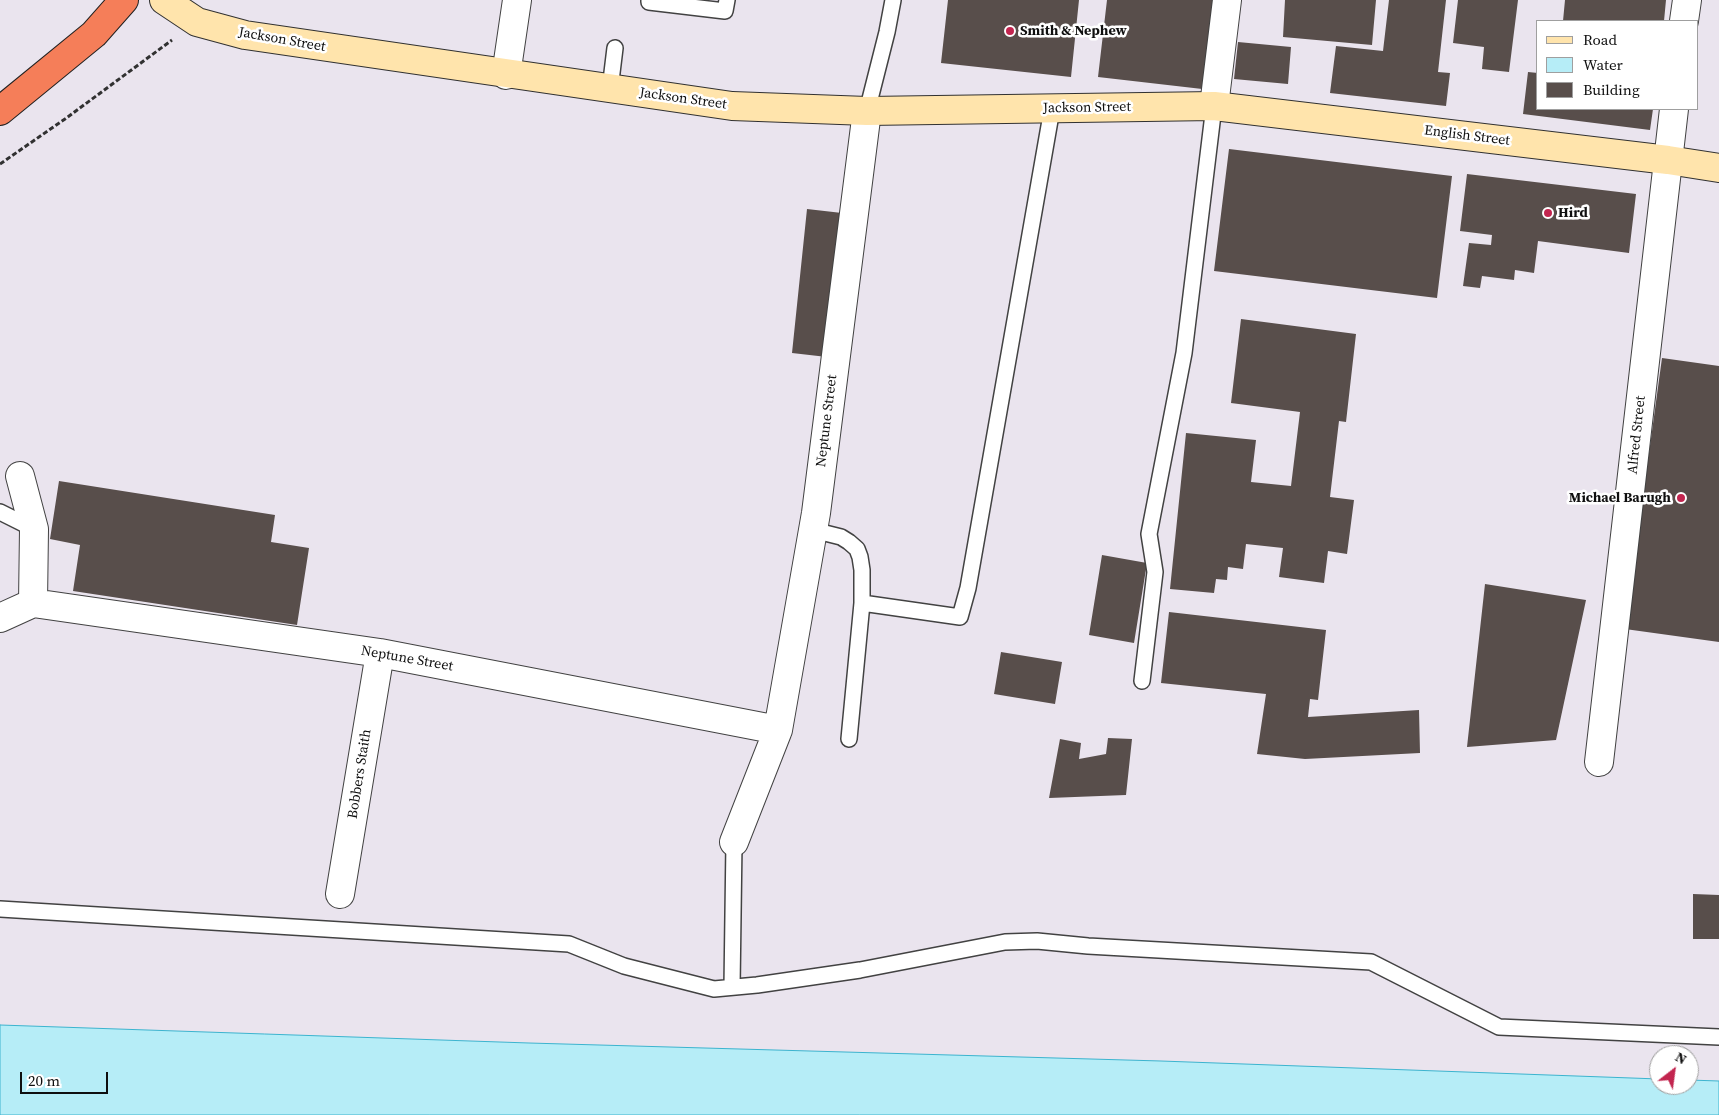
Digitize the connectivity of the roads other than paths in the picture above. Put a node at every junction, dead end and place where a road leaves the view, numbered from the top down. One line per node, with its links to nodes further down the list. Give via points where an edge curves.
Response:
1 (124, 0): 16 (highway, via 94,34)
2 (164, 0): 11 (street, Jackson Street, via 197,22 245,35)
3 (517, 0): 11 (street)
4 (649, 0): 5 (lane, via 725,11)
5 (726, 0)
6 (892, 0): 17 (lane)
7 (1228, 0): 13 (street)
8 (1687, 0): 9 (street)
9 (1684, 20)
10 (615, 48): 12 (lane)
11 (506, 75): 12 (street, Jackson Street)
12 (610, 89): 17 (street, Jackson Street, via 732,106)
13 (1214, 106): 14 (street, Jackson Street); 18 (street, English Street); 28 (lane, via 1184,353 1149,534 1155,572)
14 (1052, 109): 17 (street, Jackson Street); 25 (lane, via 968,588 960,616)
15 (1674, 110): 18 (street, Alfred Street)
16 (0, 111)
17 (867, 111): 23 (street, Neptune Street)
18 (1668, 160): 19 (street, English Street); 31 (street, Alfred Street)
19 (1719, 168)
20 (20, 476): 22 (street)
21 (0, 512): 22 (lane)
22 (34, 529): 24 (street)
23 (813, 530): 25 (lane, via 841,537 857,549 862,570); 29 (street, Neptune Street)
24 (33, 603): 26 (street); 27 (street, Neptune Street)
25 (862, 603): 30 (lane)
26 (0, 618)
27 (380, 653): 29 (street, Neptune Street); 33 (street, Bobbers Staith)
28 (1142, 681)
29 (778, 730): 32 (street, Neptune Street)
30 (849, 739)
31 (1600, 762)
32 (734, 842): 35 (lane)
33 (340, 894)
34 (0, 909): 35 (lane, via 569,944 624,966 714,989)
35 (732, 987): 36 (lane, via 860,970 1005,942 1037,941 1371,962 1499,1027)
36 (1719, 1037)

